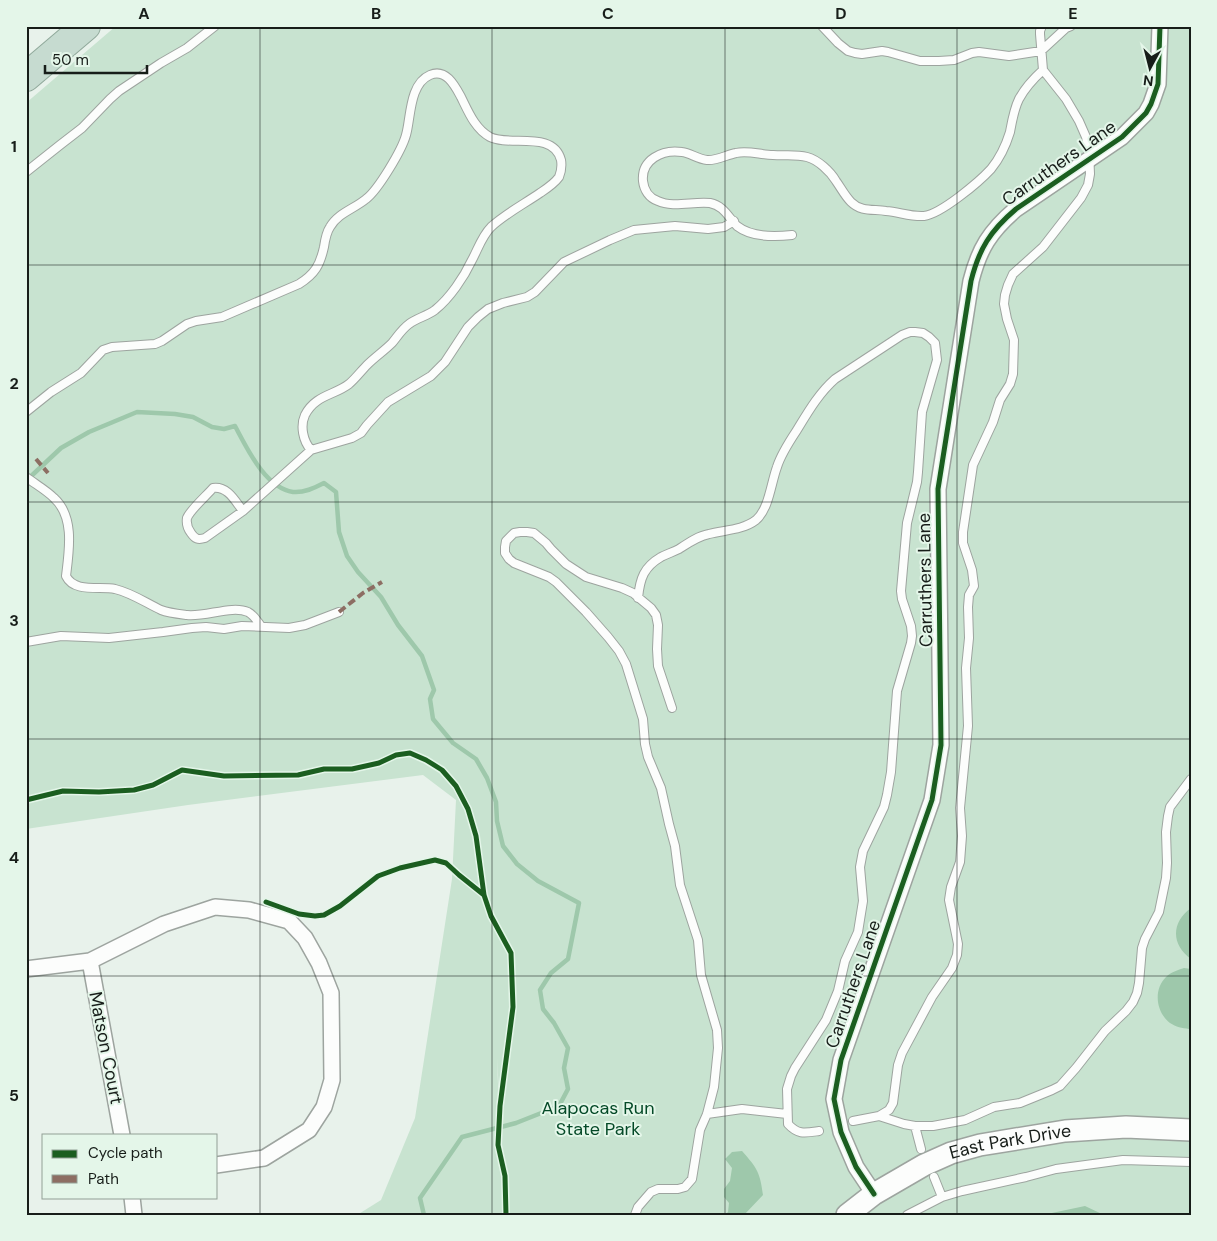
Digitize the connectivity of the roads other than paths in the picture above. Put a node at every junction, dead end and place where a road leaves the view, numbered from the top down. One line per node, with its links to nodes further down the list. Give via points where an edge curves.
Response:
1 (86, 26): 9 (highway)
2 (215, 26): 11 (lane, via 119,91 82,128)
3 (822, 26): 7 (lane, via 848,51 862,54 882,51 920,61 954,60 979,52 1010,56)
4 (1042, 26): 7 (lane)
5 (1160, 26): 10 (street, Carruthers Lane, via 1158,84 1151,104 1133,127)
6 (1067, 27): 7 (lane)
7 (1041, 51): 8 (lane)
8 (1042, 70): 10 (lane, via 1073,109 1086,137); 12 (lane, via 1018,100 1006,144 990,170 933,214 924,216 858,208 828,171 800,156 743,152 706,160 675,151 648,162 643,180 647,193 653,199 664,204 715,204)
9 (26, 77)
10 (1089, 159): 28 (lane, via 1088,185 1081,198 1043,247 1013,274 1005,295 1004,304 1014,340 1013,374 973,465 964,526 963,543 974,586 968,607 968,726 960,808 962,849 949,900 958,955 902,1053 893,1103); 38 (street, Carruthers Lane, via 998,225 978,258 971,282 938,490 941,745 932,800 841,1060 834,1099 841,1132 856,1167)
11 (26, 172)
12 (734, 221): 13 (lane, via 739,227 760,235); 15 (lane, via 724,227 708,229 675,226 634,230 564,262 536,292 488,309 478,317 431,376 388,402 361,433)
13 (792, 235)
14 (26, 412): 15 (lane, via 81,373 103,350 112,346 155,344 187,324 222,317 308,278 320,263 330,225 372,194 387,173 406,136 410,107 424,78 441,74 447,76 484,133 502,140 535,140 551,147 561,161 559,177 490,229 453,291 434,311 407,325 349,384 310,407 305,416 303,435)
15 (311, 450): 17 (lane)
16 (26, 477): 20 (lane, via 55,498 66,514 69,533 66,576 77,586 122,591 163,611 188,615 235,610 249,612)
17 (242, 511): 17 (lane, via 224,488 213,488 189,514 188,529 199,540)
18 (638, 598): 22 (lane, via 656,615 658,666); 26 (lane, via 622,588 586,577 558,557 534,533 514,533 506,541 505,553 509,559 556,582 608,637 626,664 644,719 648,757 661,788 675,846 680,885 698,940 702,981 717,1030 714,1087); 27 (lane, via 641,580 652,563 707,534 742,527 757,519 763,512 784,452 816,399 835,378 910,332 923,333 935,343 936,365 922,412 916,482 907,523 901,591 912,636 897,690 887,795 863,851 860,867 863,900 858,932 826,1020 791,1076 787,1089)
19 (339, 612): 20 (lane, via 290,628)
20 (261, 626): 21 (lane, via 192,628 109,638 61,636)
21 (26, 642)
22 (672, 708)
23 (1191, 779): 30 (lane, via 1170,807 1163,896 1142,948 1137,992 1126,1011 1105,1031 1060,1086 1020,1103 994,1106 965,1120)
24 (90, 961): 25 (street); 33 (street, Matson Court); 36 (street, via 164,924 215,907 249,910 289,922 305,938 331,993 332,1080 324,1107 309,1130 264,1158)
25 (26, 969)
26 (707, 1114): 27 (lane, via 742,1109); 42 (lane, via 700,1130 692,1179 678,1189 651,1192)
27 (787, 1114): 32 (lane, via 788,1124 797,1132)
28 (879, 1116): 29 (lane); 30 (lane)
29 (853, 1121)
30 (915, 1126): 34 (lane)
31 (1191, 1130): 38 (street, East Park Drive, via 1126,1127 1065,1131 980,1145 924,1165)
32 (819, 1131)
33 (122, 1134)
34 (921, 1149)
35 (1191, 1162): 39 (lane, via 1123,1160 1056,1168)
36 (218, 1165)
37 (934, 1177): 39 (lane)
38 (874, 1194): 43 (street, East Park Drive)
39 (942, 1197): 44 (lane)
40 (132, 1198): 41 (street)
41 (134, 1215)
42 (635, 1215)
43 (847, 1215)
44 (907, 1215)

